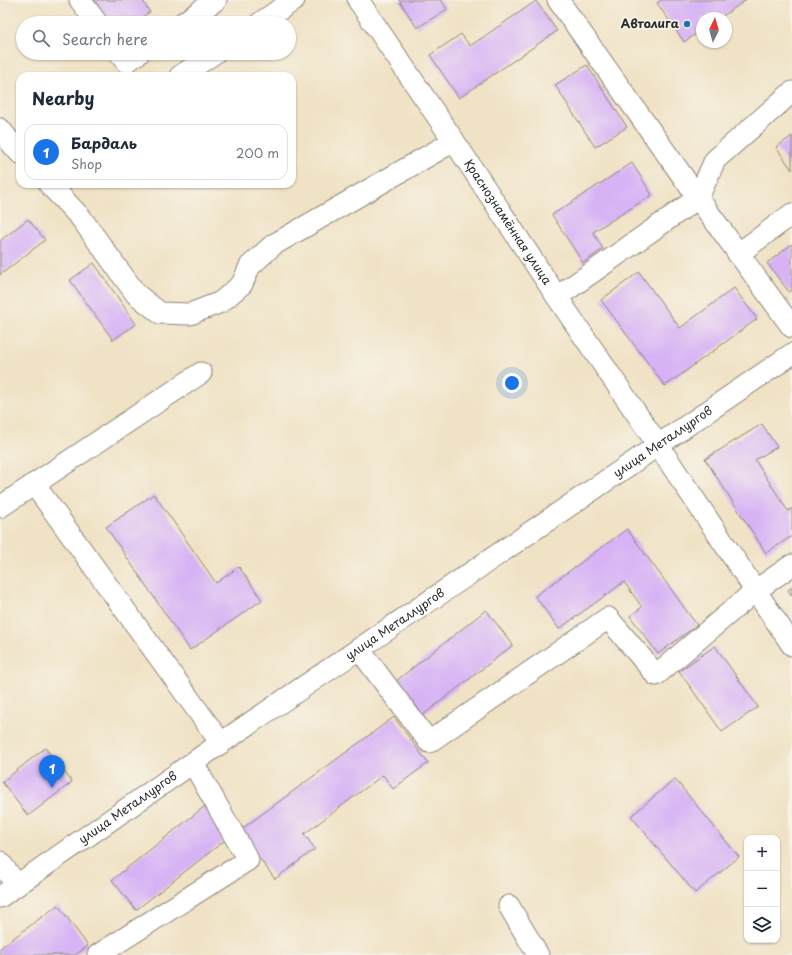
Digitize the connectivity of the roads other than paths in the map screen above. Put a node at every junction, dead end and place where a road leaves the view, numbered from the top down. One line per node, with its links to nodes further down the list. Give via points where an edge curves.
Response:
1 (80, 0): 6 (street)
2 (216, 0): 7 (street)
3 (294, 0): 8 (street)
4 (358, 0): 13 (street, Краснознамённая улица)
5 (558, 0): 16 (street)
6 (92, 16)
7 (193, 16)
8 (270, 16)
9 (204, 60): 10 (street)
10 (186, 72)
11 (792, 92): 16 (street, via 715,160)
12 (0, 129): 14 (street)
13 (454, 141): 15 (street, via 273,245 250,266 242,284 221,302 190,314 160,313 136,294 81,218); 19 (street, Краснознамённая улица)
14 (16, 148)
15 (53, 188)
16 (698, 198): 18 (street); 19 (street)
17 (792, 214): 18 (street)
18 (738, 254): 20 (street)
19 (557, 297): 23 (street, Краснознамённая улица)
20 (792, 327)
21 (792, 354): 23 (street, улица Металлургов)
22 (201, 373): 24 (street)
23 (658, 445): 27 (street, Краснознамённая улица); 29 (street, улица Металлургов)
24 (34, 484): 25 (street); 30 (street)
25 (0, 507)
26 (792, 565): 27 (street)
27 (755, 591): 28 (street, Краснознамённая улица); 29 (street, via 656,675 608,618 429,742)
28 (792, 645)
29 (359, 649): 30 (street, улица Металлургов)
30 (221, 744): 31 (street, улица Металлургов)
31 (193, 763): 33 (street, улица Металлургов); 36 (street, via 248,860)
32 (0, 862): 33 (street)
33 (17, 885): 34 (street, улица Металлургов)
34 (0, 897)
35 (509, 906): 37 (street)
36 (98, 955)
37 (538, 955)

